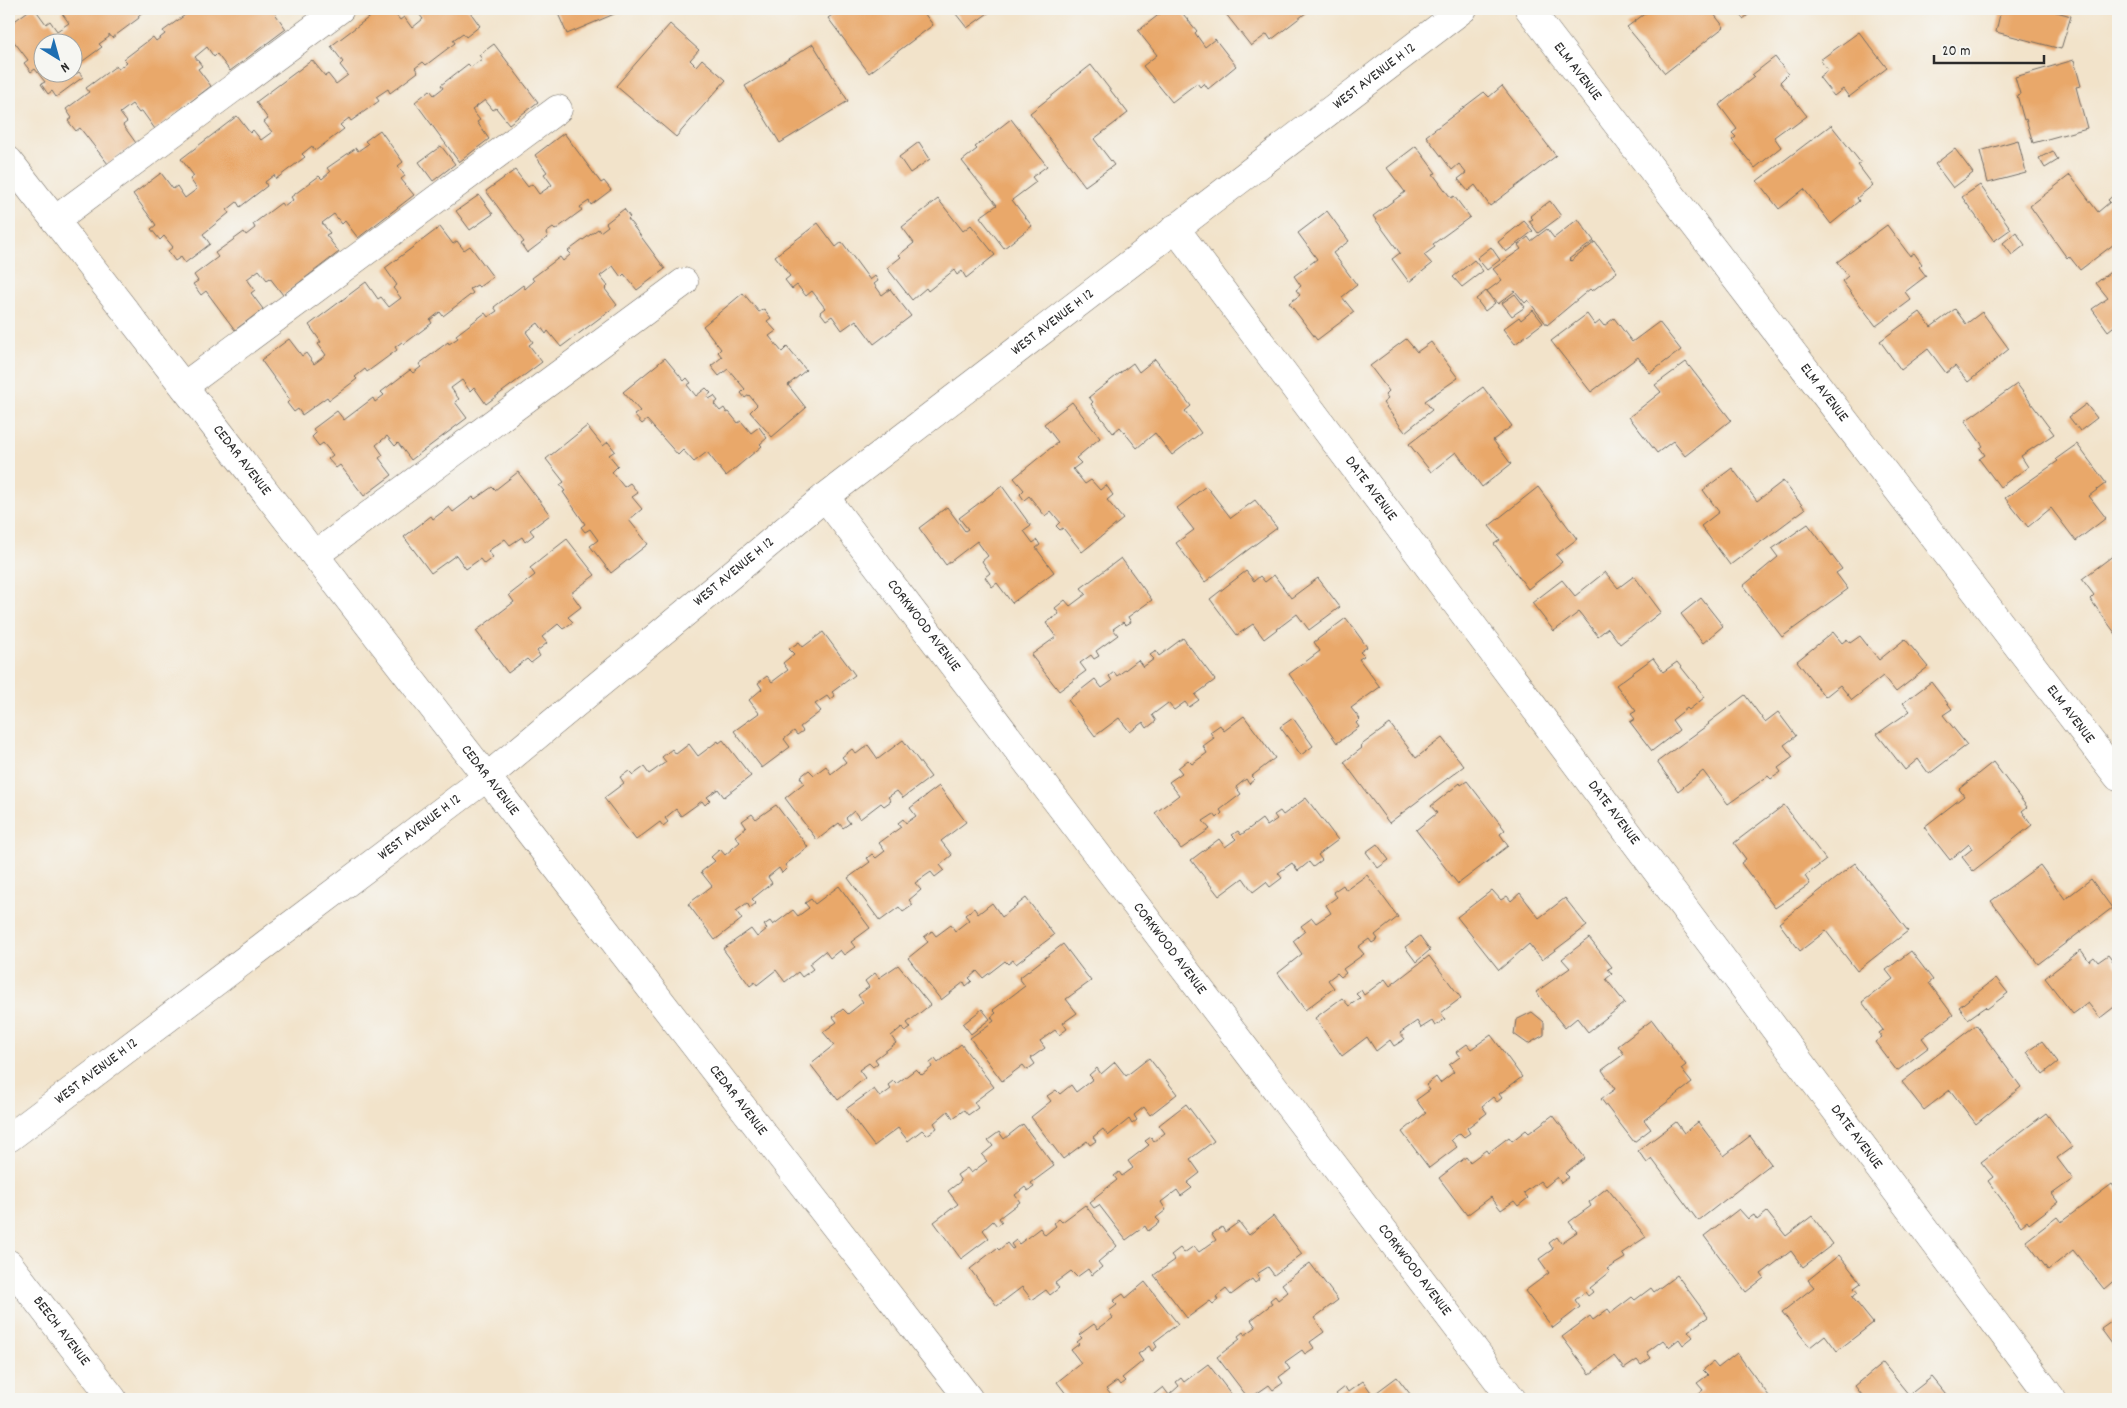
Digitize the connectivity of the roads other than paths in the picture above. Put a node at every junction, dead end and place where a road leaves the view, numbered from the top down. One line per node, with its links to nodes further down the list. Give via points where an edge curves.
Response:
1 (340, 9): 6 (street)
2 (1463, 9): 7 (street, WEST AVENUE H 12)
3 (1529, 9): 13 (street, ELM AVENUE)
4 (558, 110): 9 (street)
5 (9, 161): 6 (street, CEDAR AVENUE)
6 (54, 220): 9 (street, CEDAR AVENUE)
7 (1175, 228): 10 (street, WEST AVENUE H 12); 19 (street, DATE AVENUE)
8 (684, 282): 11 (street)
9 (184, 386): 11 (street, CEDAR AVENUE)
10 (825, 497): 12 (street, WEST AVENUE H 12); 18 (street, CORKWOOD AVENUE)
11 (315, 555): 12 (street, CEDAR AVENUE)
12 (487, 777): 14 (street, WEST AVENUE H 12); 17 (street, CEDAR AVENUE)
13 (2118, 777)
14 (9, 1138)
15 (9, 1264): 16 (street, BEECH AVENUE)
16 (113, 1399)
17 (969, 1399)
18 (1512, 1399)
19 (2052, 1399)

